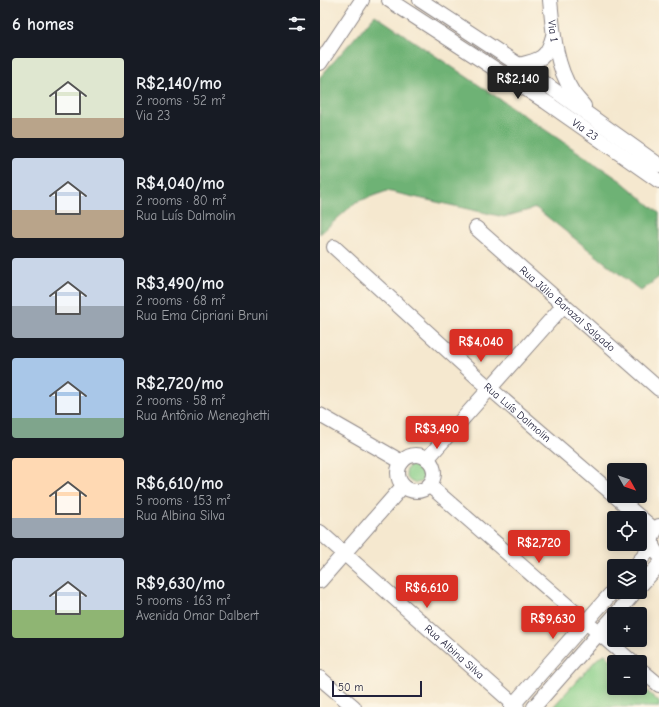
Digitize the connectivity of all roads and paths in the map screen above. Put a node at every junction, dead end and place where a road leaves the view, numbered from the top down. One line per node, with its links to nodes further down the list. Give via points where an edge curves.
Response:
1 (362, 0): 6 (street)
2 (389, 0): 8 (street, Via 23)
3 (420, 0): 7 (street, Via 23)
4 (550, 0): 5 (street, Via 1)
5 (553, 36): 7 (street, via 550,48 545,54 533,62); 9 (street, Via 1)
6 (320, 63)
7 (519, 65): 10 (street, Via 23)
8 (494, 69): 10 (street, via 501,68 538,92); 13 (street, Via 23)
9 (565, 77): 10 (street); 11 (street, Via 1, via 572,91)
10 (551, 88): 11 (street, Via 23)
11 (596, 121): 12 (street, Via 23)
12 (659, 165)
13 (659, 181)
14 (476, 228): 16 (street, Rua Júlio Barazal Salgado)
15 (334, 247): 17 (street, Rua Luís Dalmolin)
16 (564, 306): 17 (street); 18 (street, Rua Júlio Barazal Salgado)
17 (490, 389): 20 (street); 24 (street, Rua Luís Dalmolin)
18 (659, 389)
19 (320, 415): 21 (street)
20 (427, 459): 21 (street, via 421,455 414,455); 23 (street, via 432,464 434,472)
21 (402, 462): 22 (street, via 398,474)
22 (403, 486): 23 (street, via 416,491); 29 (street)
23 (429, 486): 37 (street)
24 (607, 488)
25 (625, 503): 26 (street, Rua Luís Dalmolin)
26 (657, 528): 28 (street, via 651,538)
27 (320, 532): 29 (street, Rua Albina Silva)
28 (656, 551): 30 (street)
29 (345, 553): 33 (street); 44 (street, Rua Albina Silva)
30 (645, 559)
31 (659, 565): 32 (street)
32 (647, 578)
33 (320, 581)
34 (607, 598): 37 (street)
35 (629, 599): 36 (street)
36 (622, 607)
37 (586, 622): 39 (street); 44 (street)
38 (607, 624): 39 (street)
39 (599, 633): 40 (street); 46 (street)
40 (624, 655)
41 (647, 675): 43 (street)
42 (320, 678): 45 (street)
43 (659, 685)
44 (514, 706)
45 (354, 707)
46 (534, 707)

